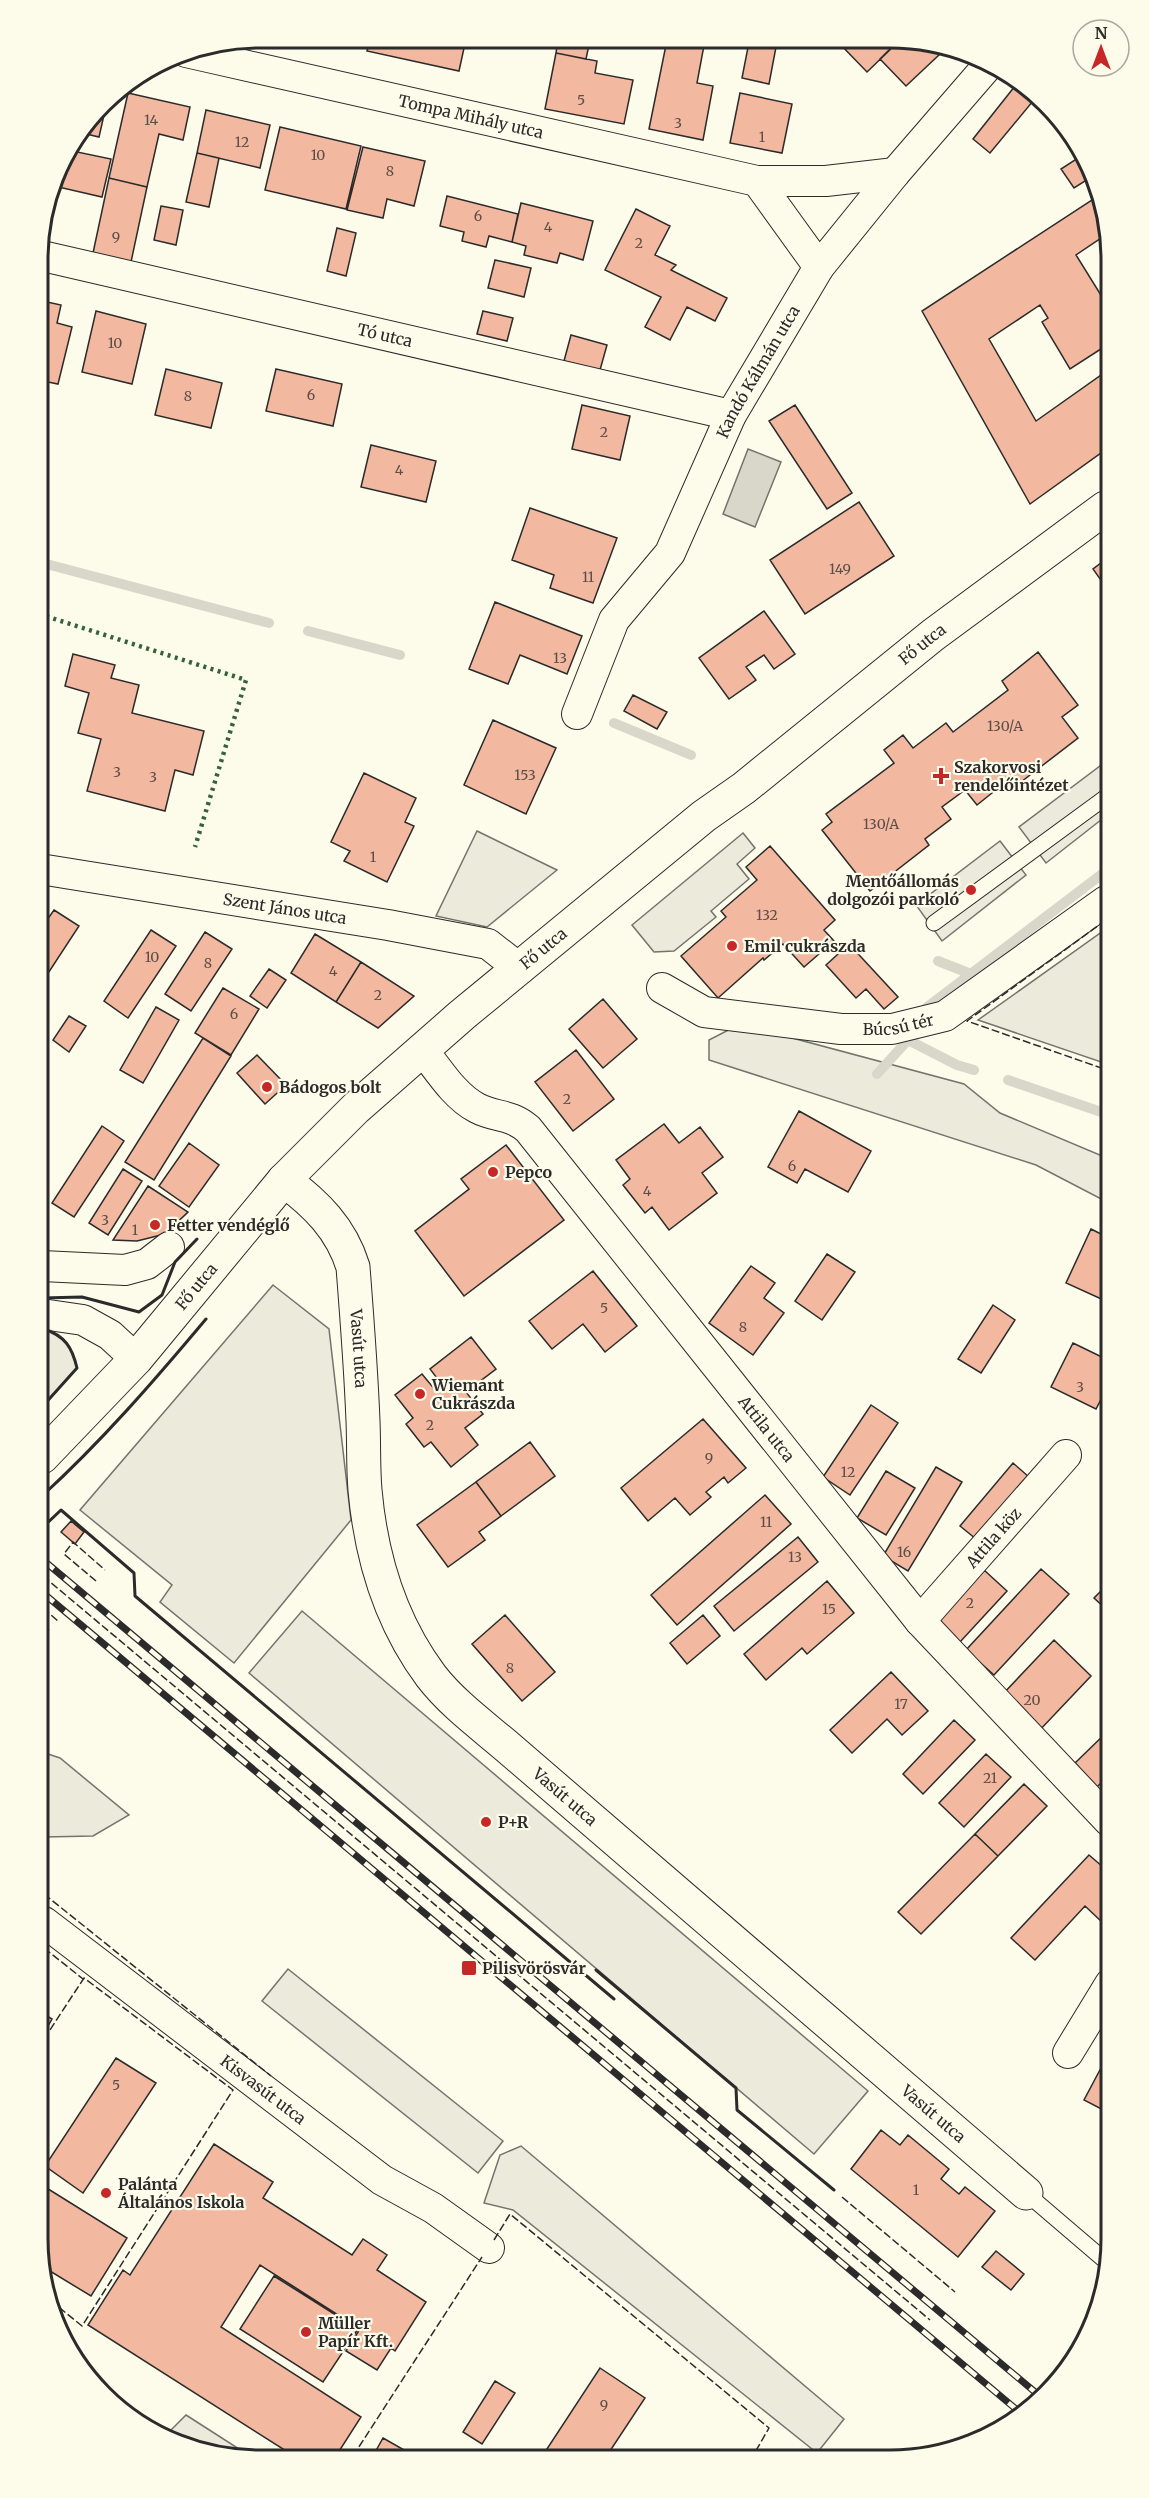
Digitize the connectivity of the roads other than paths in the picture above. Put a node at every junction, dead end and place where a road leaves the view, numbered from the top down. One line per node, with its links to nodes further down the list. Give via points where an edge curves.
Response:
1 (202, 56): 4 (street, Tompa Mihály utca)
2 (984, 70): 3 (street, Kandó Kálmán utca)
3 (895, 173): 4 (street, Tompa Mihály utca, via 826,181); 6 (street, Kandó Kálmán utca)
4 (756, 181): 6 (street)
5 (48, 257): 7 (street, Tó utca)
6 (819, 267): 7 (street, Kandó Kálmán utca)
7 (730, 415): 9 (street, Kandó Kálmán utca, via 670,553 614,620)
8 (1101, 511): 14 (main road, Fő utca, via 933,635 704,816)
9 (577, 714)
10 (1101, 801): 13 (lane)
11 (48, 870): 14 (street, Szent János utca, via 488,944)
12 (1101, 905): 15 (street, Búcsú tér, via 945,1016 892,1029 841,1029 704,1012)
13 (934, 923)
14 (520, 969): 16 (main road, Fő utca)
15 (662, 988)
16 (422, 1049): 17 (main road, Fő utca); 24 (street, Attila utca, via 470,1103 516,1119 528,1129)
17 (284, 1180): 21 (main road, Fő utca); 29 (main road, Vasút utca, via 311,1200 334,1225 353,1267 365,1488 374,1555 393,1611 432,1678 638,1861)
18 (169, 1247): 19 (street, via 147,1264 125,1270)
19 (48, 1266)
20 (48, 1315): 21 (street, via 83,1320 110,1335)
21 (136, 1359): 22 (main road, Fő utca)
22 (48, 1451)
23 (1066, 1455): 24 (street, Attila köz)
24 (920, 1622): 25 (street, Attila utca)
25 (1101, 1812)
26 (48, 1925): 30 (street, Kisvasút utca, via 382,2180 433,2208)
27 (1101, 1999): 28 (street)
28 (1068, 2053)
29 (1026, 2193): 31 (lane, Vasút utca)
30 (489, 2248)
31 (1100, 2257)

